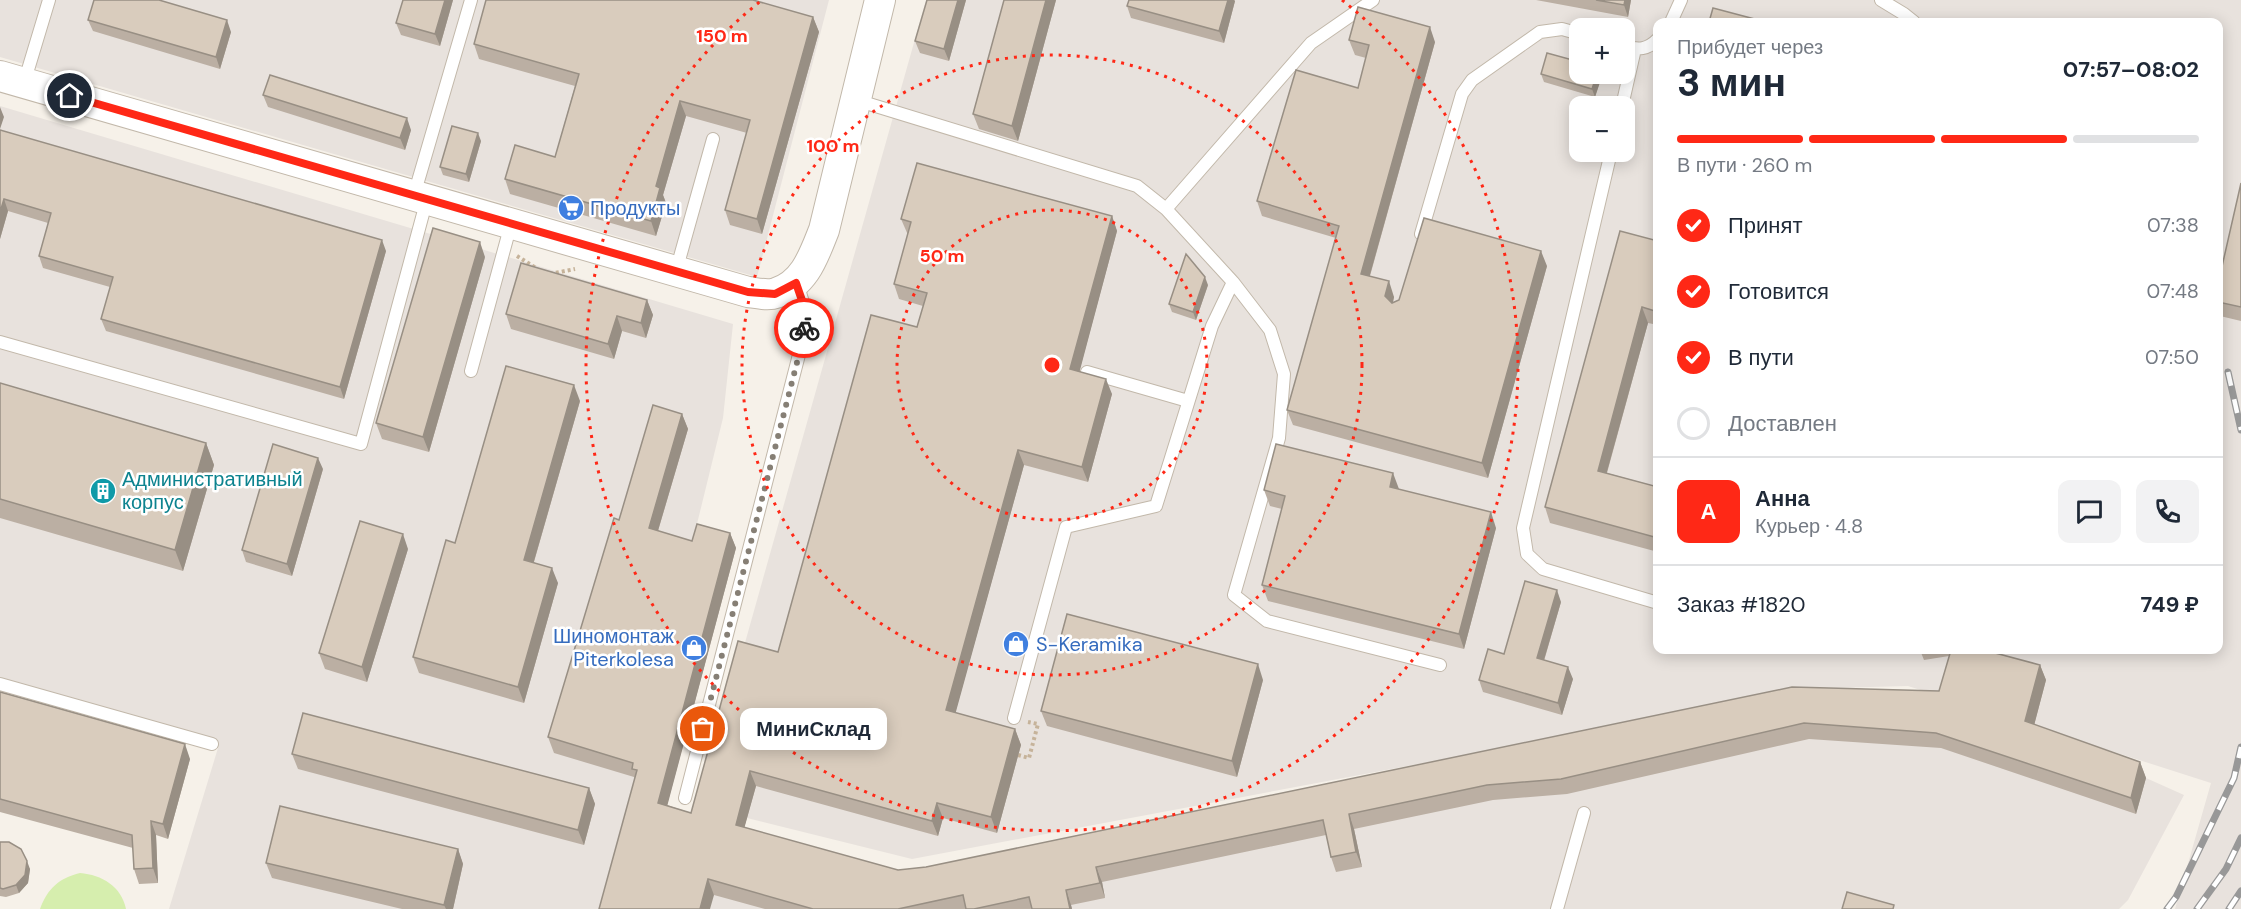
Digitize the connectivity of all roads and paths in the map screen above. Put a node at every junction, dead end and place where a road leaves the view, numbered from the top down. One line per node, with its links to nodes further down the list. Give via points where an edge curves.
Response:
1 (49, 0): 12 (lane)
2 (471, 0): 16 (lane)
3 (880, 0): 13 (street)
4 (1373, 0): 17 (lane, via 1311,43)
5 (1681, 0): 7 (lane)
6 (1881, 0): 8 (lane)
7 (1673, 18)
8 (1909, 18)
9 (1569, 31): 19 (lane, via 1540,32 1472,80 1462,94)
10 (1653, 44): 11 (lane)
11 (1635, 47)
12 (12, 79): 16 (street)
13 (856, 100): 17 (lane, via 1137,186); 25 (street, via 824,230 813,259)
14 (713, 139): 22 (lane)
15 (1609, 162): 30 (lane, via 1523,528 1527,554 1543,569)
16 (420, 197): 18 (street); 26 (lane, via 361,444)
17 (1166, 209): 24 (lane)
18 (508, 235): 21 (path); 22 (street); 27 (lane)
19 (1419, 242)
20 (579, 268): 23 (path, via 545,275)
21 (537, 269)
22 (676, 271): 25 (street, via 748,292 775,294)
23 (544, 279)
24 (1233, 282): 29 (lane, via 1212,326); 31 (lane, via 1270,330 1284,374 1279,438 1234,595 1267,621)
25 (796, 283): 36 (lane, via 806,312 802,343)
26 (0, 342)
27 (471, 371)
28 (1087, 372): 29 (lane)
29 (1188, 401): 33 (lane, via 1155,506 1066,526)
30 (1653, 602)
31 (1440, 665)
32 (0, 684): 34 (lane)
33 (1014, 718): 35 (path, via 1038,724 1029,758)
34 (212, 744)
35 (1018, 755)
36 (685, 798)
37 (1584, 813): 38 (lane)
38 (1557, 909)

